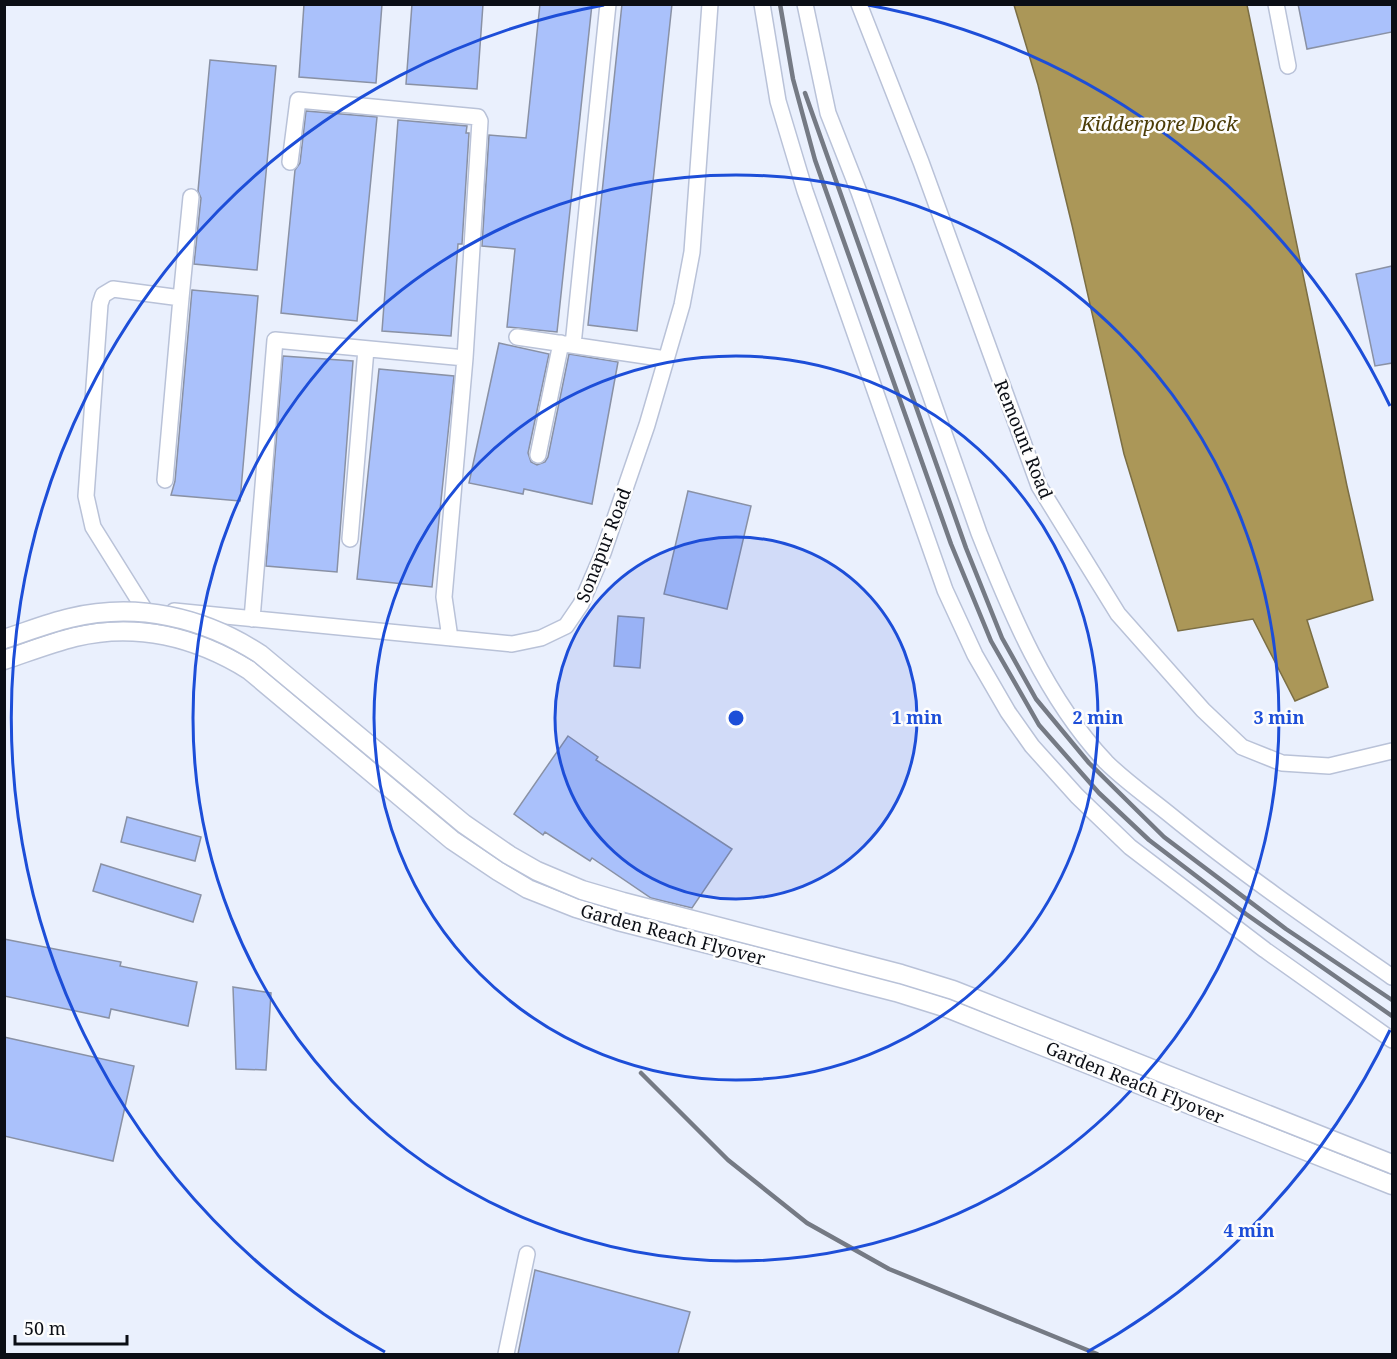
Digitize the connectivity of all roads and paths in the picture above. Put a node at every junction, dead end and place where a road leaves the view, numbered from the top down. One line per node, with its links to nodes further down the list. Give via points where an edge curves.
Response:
1 (608, 4): 12 (street)
2 (710, 4): 15 (street, Sonapur Road, via 692,252)
3 (762, 4): 28 (street, via 778,101 805,191 945,590 975,655 1008,712 1032,746 1077,796 1130,847)
4 (805, 4): 27 (street, via 828,113 979,533 1030,652 1067,713 1107,762 1209,847)
5 (859, 4): 26 (street, Remount Road, via 1040,486 1118,614 1203,710 1242,747 1282,763 1329,766)
6 (1276, 4): 7 (street)
7 (1288, 66)
8 (290, 162): 14 (street, via 298,100 478,117)
9 (191, 197): 10 (street)
10 (181, 298): 17 (street); 19 (street, via 113,289 103,295 100,304 86,496 93,527)
11 (517, 337): 12 (street)
12 (567, 344): 15 (street); 16 (street)
13 (366, 349): 14 (street); 18 (street); 20 (street, via 275,340)
14 (465, 358): 22 (street, via 444,597)
15 (666, 359): 22 (street, Sonapur Road, via 603,554 581,604 566,626 541,638 512,644)
16 (538, 455)
17 (165, 480)
18 (350, 539)
19 (143, 607): 20 (street, Sonapur Road); 23 (street, Sonapur Road, via 98,615)
20 (252, 620): 22 (street, Sonapur Road)
21 (4, 630): 23 (street)
22 (450, 638)
23 (13, 640): 24 (street, Sonapur Road); 29 (main road, Garden Reach Flyover, bridge, via 70,618 116,612 162,614 203,625 260,654 464,824 537,872 623,902 953,990)
24 (4, 648)
25 (4, 660): 30 (main road, Garden Reach Flyover, via 75,637 117,631 159,634 197,643 249,670 452,840 528,889 618,921 947,1008)
26 (1392, 751)
27 (1391, 974)
28 (1392, 1040)
29 (1392, 1164)
30 (1392, 1185)
31 (527, 1254): 32 (street)
32 (506, 1354)

